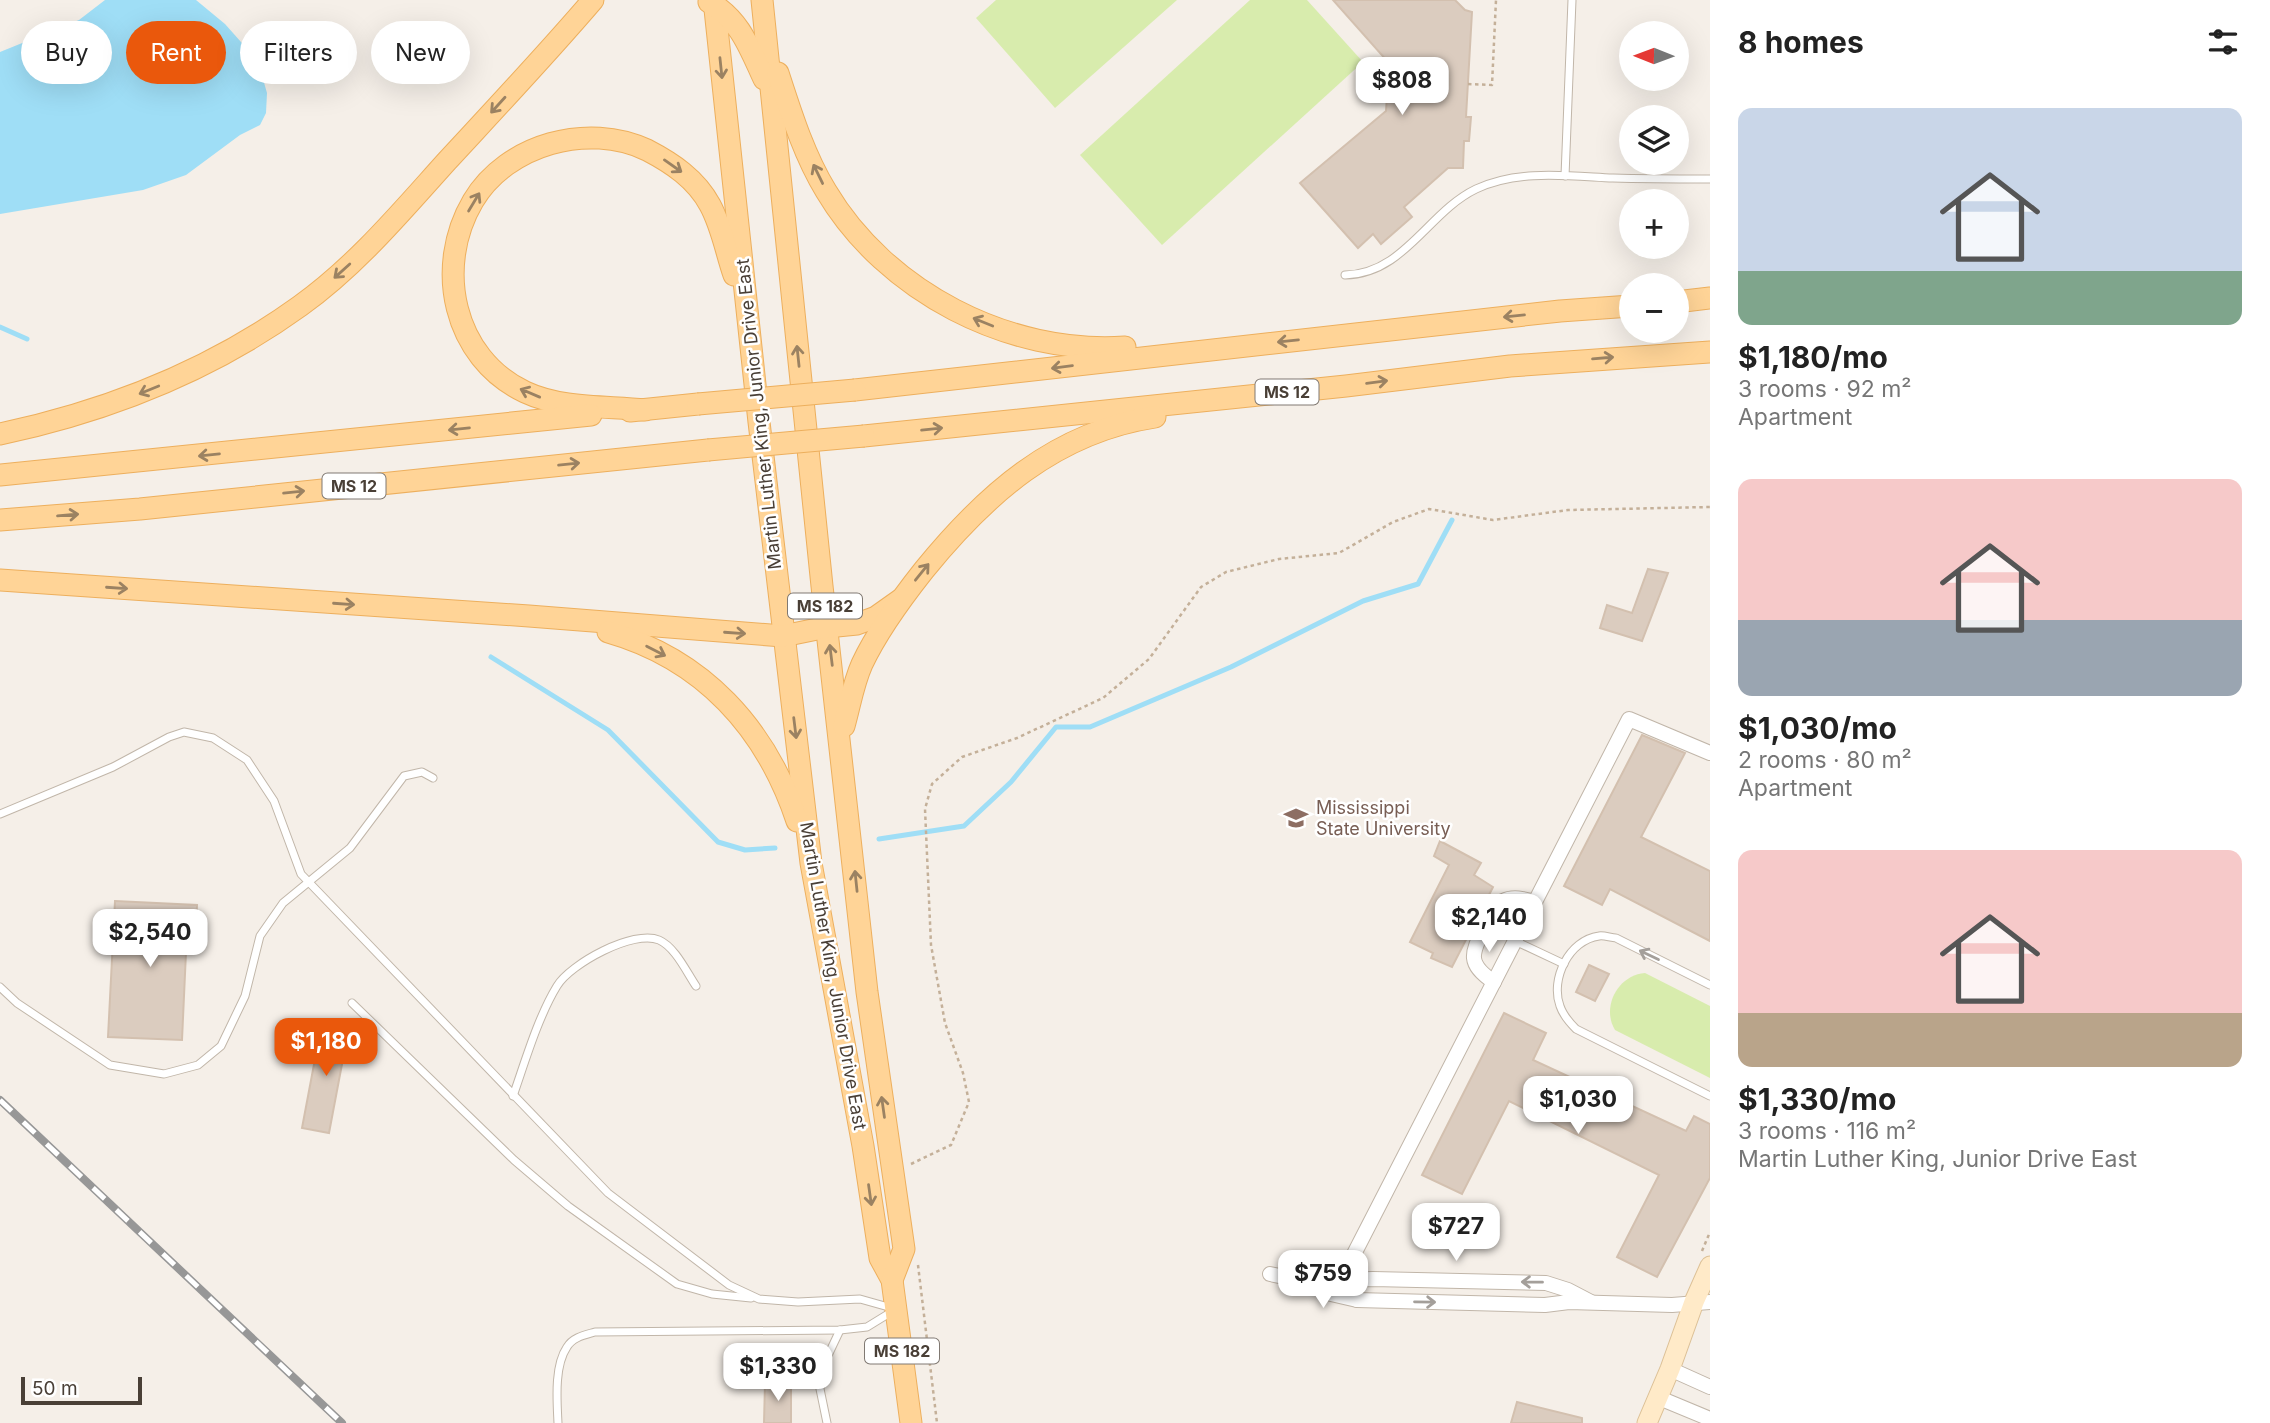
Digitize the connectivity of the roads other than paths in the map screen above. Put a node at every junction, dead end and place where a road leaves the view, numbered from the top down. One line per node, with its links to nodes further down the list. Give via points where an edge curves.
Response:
1 (612, 0): 5 (main road)
2 (762, 0): 6 (main road, Martin Luther King, Junior Drive East / MS 182)
3 (1572, 0): 8 (lane)
4 (711, 2): 7 (main road, via 740,29); 16 (main road, Martin Luther King, Junior Drive East / MS 182, one-way to 16)
5 (586, 8): 21 (main road, one-way to 21, via 396,218 302,305 187,374 125,400)
6 (766, 37): 7 (main road, Martin Luther King, Junior Drive East / MS 182); 17 (main road, one-way to 6, via 1188,342 1073,347 990,325 942,303 874,251 826,191 795,125)
7 (771, 94): 27 (main road, Martin Luther King, Junior Drive East / MS 182, one-way to 7)
8 (1565, 176): 9 (lane); 10 (lane, via 1517,176 1474,189 1388,262 1371,272)
9 (1710, 179)
10 (1345, 275)
11 (1710, 298): 12 (main road)
12 (1689, 301)
13 (1689, 303): 14 (main road)
14 (1710, 304)
15 (1619, 307): 17 (main road, one-way to 17)
16 (747, 312): 20 (main road, one-way to 16, via 544,399 507,382 477,352 456,311 453,264 465,219 489,181 534,149 554,142 598,138 659,156 696,186 709,204); 28 (main road, Martin Luther King, Junior Drive East / MS 182)
17 (1244, 346): 20 (main road, one-way to 20, bridge)
18 (1710, 352): 19 (main road, MS 12, one-way to 18, via 1510,366)
19 (1346, 386): 23 (main road, MS 12, one-way to 19, bridge); 25 (main road, one-way to 19, via 989,497 1066,446 1149,418)
20 (645, 410): 22 (main road, one-way to 22)
21 (0, 434)
22 (0, 475)
23 (0, 520)
24 (0, 580): 26 (main road, one-way to 26)
25 (900, 600): 27 (main road, via 876,617); 29 (main road, via 863,662)
26 (569, 620): 28 (main road, one-way to 28); 33 (main road, one-way to 33, via 632,639 667,656 698,674 732,706 759,740 786,789)
27 (827, 627): 28 (main road); 29 (main road, Martin Luther King, Junior Drive East / MS 182, one-way to 27)
28 (783, 636): 33 (main road, Martin Luther King, Junior Drive East / MS 182, one-way to 33)
29 (841, 742): 48 (main road, Martin Luther King, Junior Drive East / MS 182, one-way to 29, via 904,1250 867,992)
30 (1710, 753): 35 (street, via 1629,719)
31 (433, 778): 34 (lane, via 422,772 404,776 350,848)
32 (0, 814): 34 (lane, via 113,767 169,737 184,732 213,738 247,760 274,801 301,874)
33 (811, 863): 48 (main road, Martin Luther King, Junior Drive East / MS 182, one-way to 48, via 880,1258)
34 (309, 883): 41 (lane, via 283,903 260,936 245,996 221,1046 198,1065 164,1074 110,1065); 43 (lane)
35 (1535, 902): 36 (street); 38 (street, via 1505,900 1494,909 1474,949 1479,972)
36 (1515, 941): 37 (lane); 38 (street)
37 (1564, 964): 39 (lane, one-way to 37, via 1616,938 1600,936 1586,941); 44 (lane, via 1557,995 1565,1018 1576,1029)
38 (1494, 982): 47 (street, via 1353,1256)
39 (1710, 985)
40 (696, 986): 43 (lane, via 661,940 646,936 579,964 557,984)
41 (0, 988)
42 (352, 1003): 50 (lane, via 514,1160 597,1228 677,1284 712,1294)
43 (513, 1096): 50 (lane, via 608,1193 729,1285)
44 (1710, 1096)
45 (1710, 1266): 52 (street)
46 (1270, 1274): 49 (street)
47 (1353, 1279): 49 (street); 51 (street); 53 (street, one-way to 47, via 1546,1283)
48 (892, 1280): 54 (main road, Martin Luther King, Junior Drive East / MS 182)
49 (1304, 1281): 51 (street)
50 (759, 1299): 54 (lane, via 798,1303 860,1299)
51 (1357, 1300): 53 (street, one-way to 53)
52 (1702, 1302): 53 (street); 56 (street)
53 (1595, 1304)
54 (897, 1309): 55 (lane, via 867,1327); 62 (main road, Martin Luther King, Junior Drive East / MS 182)
55 (840, 1330): 60 (lane, via 595,1332 578,1337 566,1348 556,1383); 61 (lane, via 822,1366 820,1389)
56 (1670, 1369): 57 (street); 58 (street)
57 (1710, 1387)
58 (1657, 1397): 59 (street); 63 (street)
59 (1710, 1419)
60 (558, 1423)
61 (827, 1423)
62 (911, 1423)
63 (1647, 1423)

